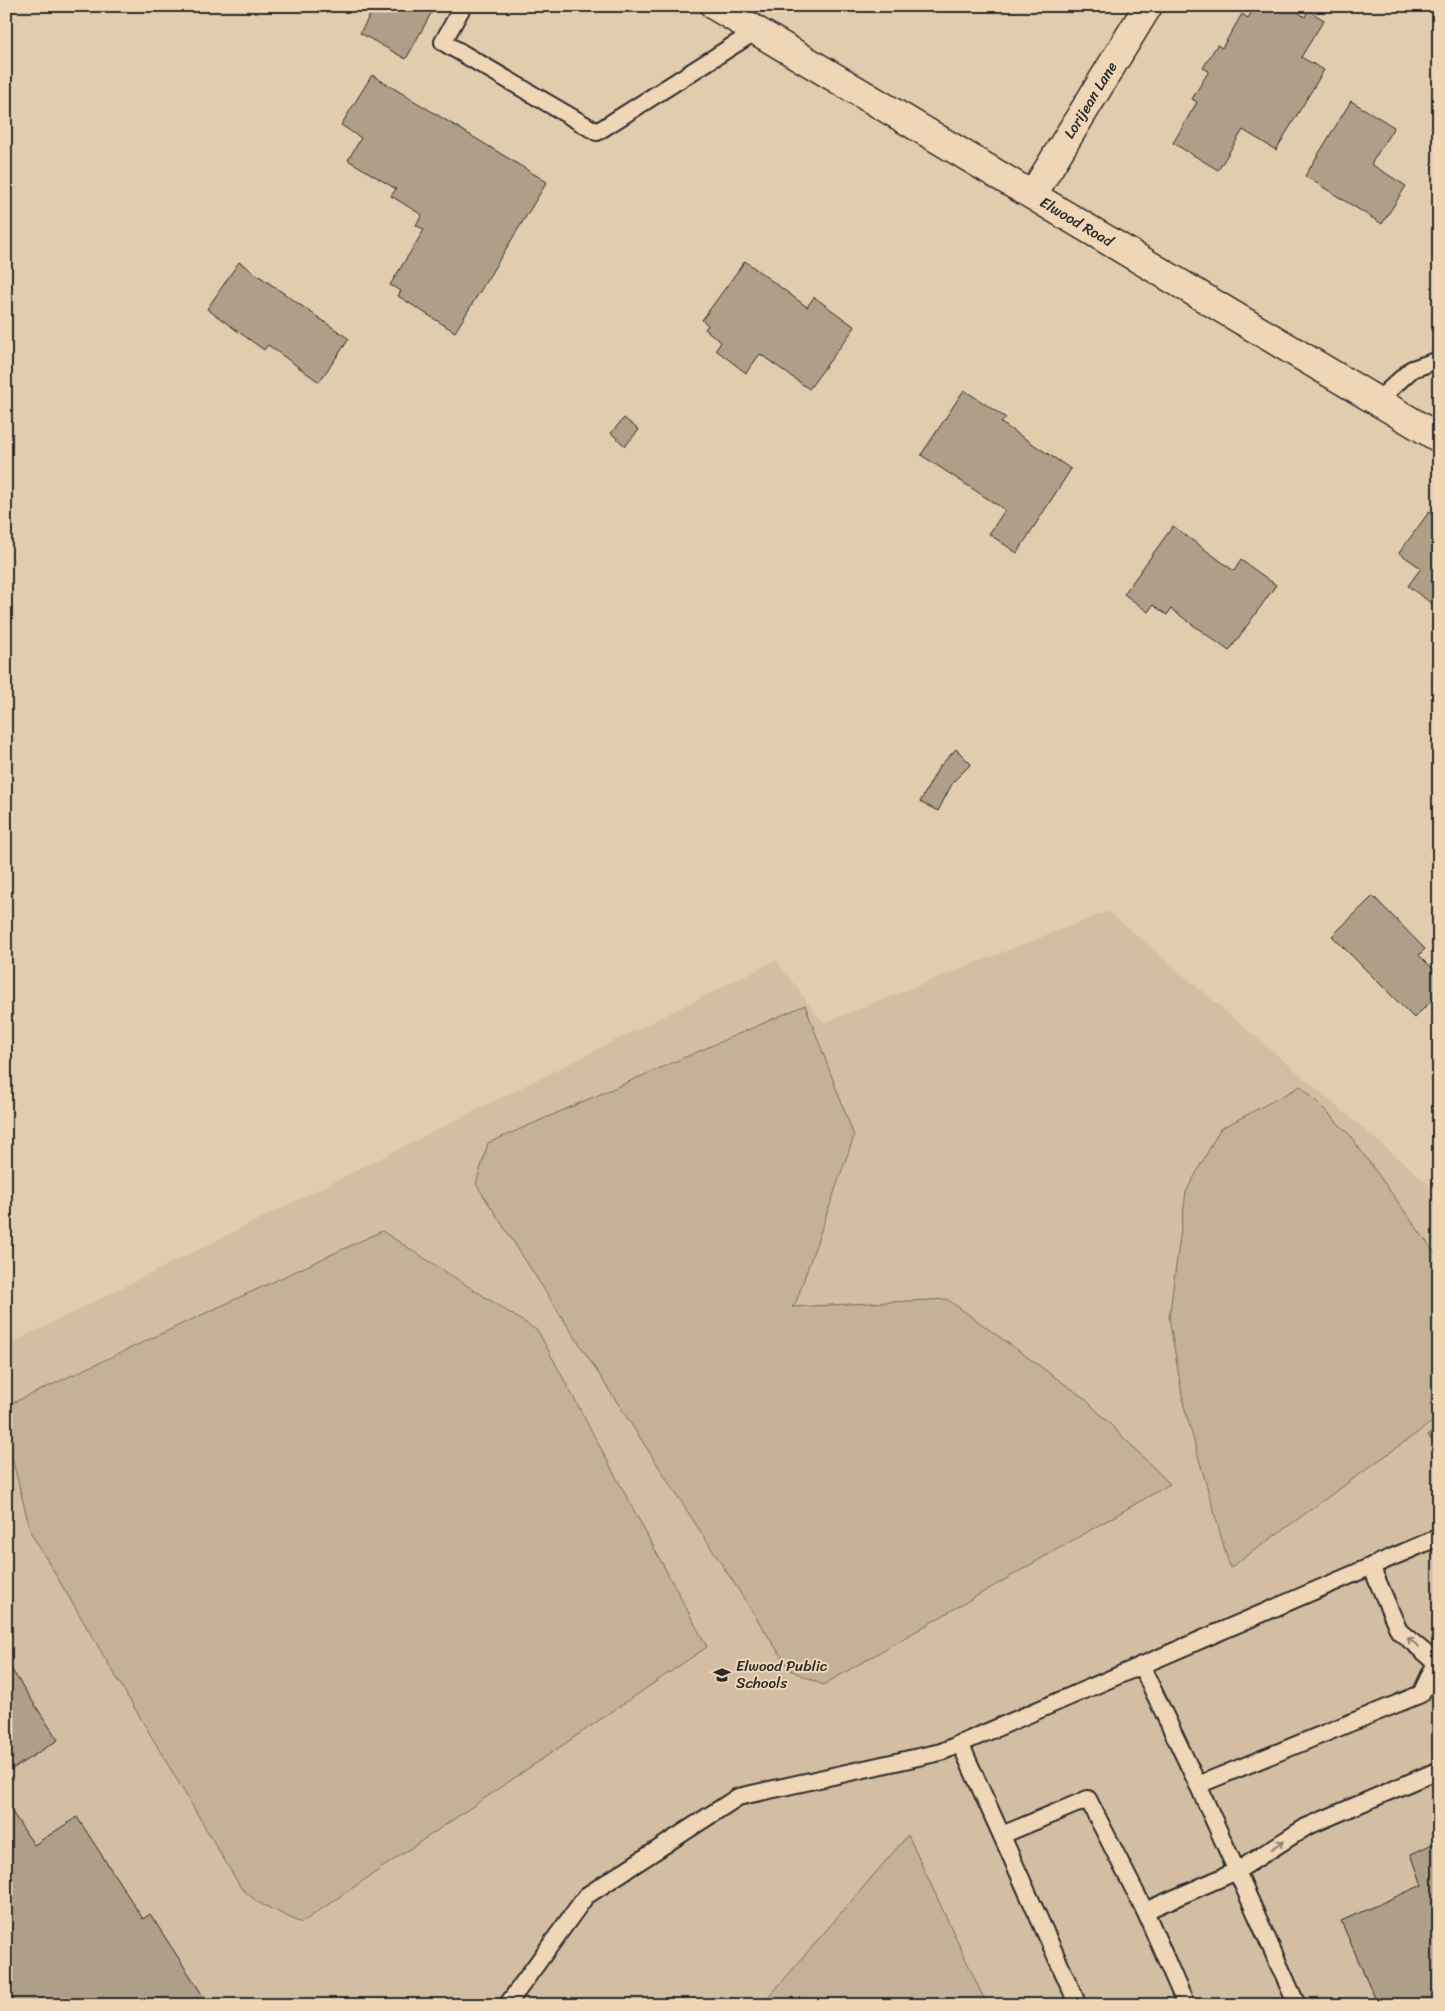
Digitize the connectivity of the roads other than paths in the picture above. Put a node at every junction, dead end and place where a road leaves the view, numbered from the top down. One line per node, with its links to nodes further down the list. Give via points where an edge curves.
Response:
1 (463, 6): 4 (lane, via 443,42 596,132)
2 (715, 6): 4 (main road, Elwood Road)
3 (1148, 6): 5 (main road, Lorijean Lane)
4 (756, 31): 5 (main road, Elwood Road)
5 (1032, 194): 7 (main road, Elwood Road)
6 (1439, 360): 7 (lane, via 1412,369)
7 (1378, 401): 8 (main road, Elwood Road)
8 (1439, 438)
9 (1439, 1537): 10 (lane)
10 (1371, 1566): 11 (lane, one-way to 10, via 1399,1630); 12 (lane)
11 (1438, 1663): 15 (lane, via 1420,1694)
12 (1141, 1665): 13 (lane); 15 (lane)
13 (960, 1743): 16 (lane); 19 (lane, via 941,1752 738,1798 586,1896)
14 (1439, 1770): 17 (lane, one-way to 14, via 1306,1827)
15 (1198, 1785): 17 (lane)
16 (1002, 1835): 18 (lane, via 1088,1799); 20 (lane)
17 (1237, 1871): 18 (lane); 22 (lane)
18 (1145, 1911): 21 (lane)
19 (508, 2005)
20 (1078, 2005)
21 (1186, 2005)
22 (1296, 2005)

